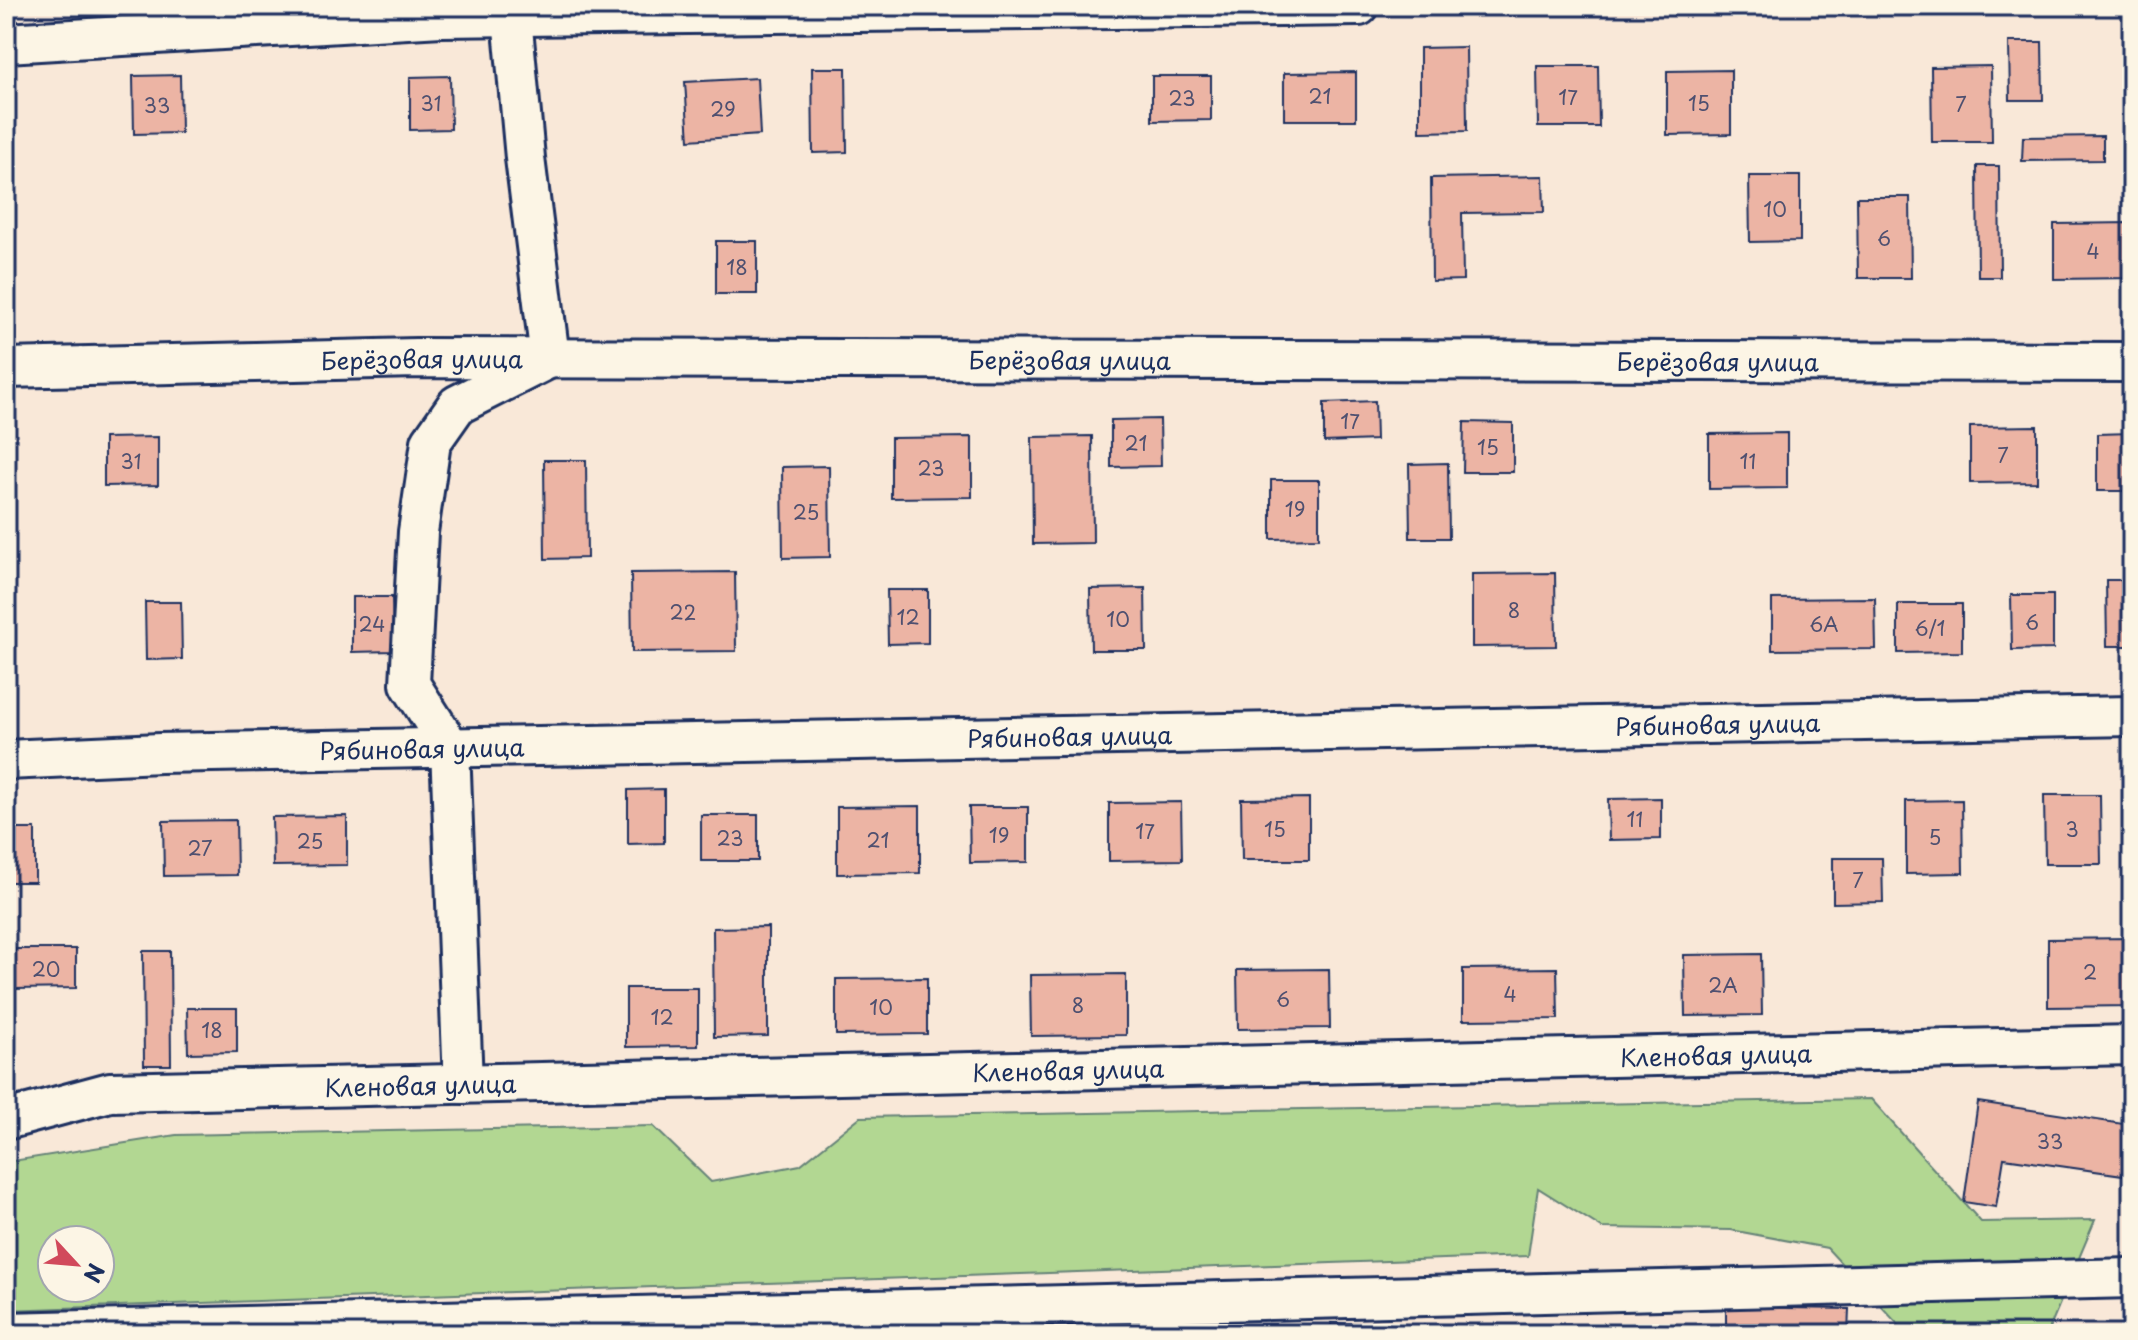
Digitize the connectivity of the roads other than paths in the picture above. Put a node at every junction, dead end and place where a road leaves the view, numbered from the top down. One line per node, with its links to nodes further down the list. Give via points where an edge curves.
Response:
1 (1359, 6): 2 (street)
2 (511, 11): 3 (street); 4 (street)
3 (6, 43)
4 (550, 358): 5 (street, Берёзовая улица); 6 (street, Берёзовая улица); 8 (street, via 457,405 431,442 418,532 410,684)
5 (2132, 362)
6 (6, 368)
7 (2132, 716): 8 (street, Рябиновая улица)
8 (450, 747): 9 (street, Рябиновая улица); 11 (street)
9 (6, 760)
10 (2132, 1045): 11 (street, Кленовая улица)
11 (463, 1084): 12 (street, Кленовая улица, via 110,1092)
12 (6, 1120)
13 (2132, 1278): 14 (street)
14 (6, 1332)

